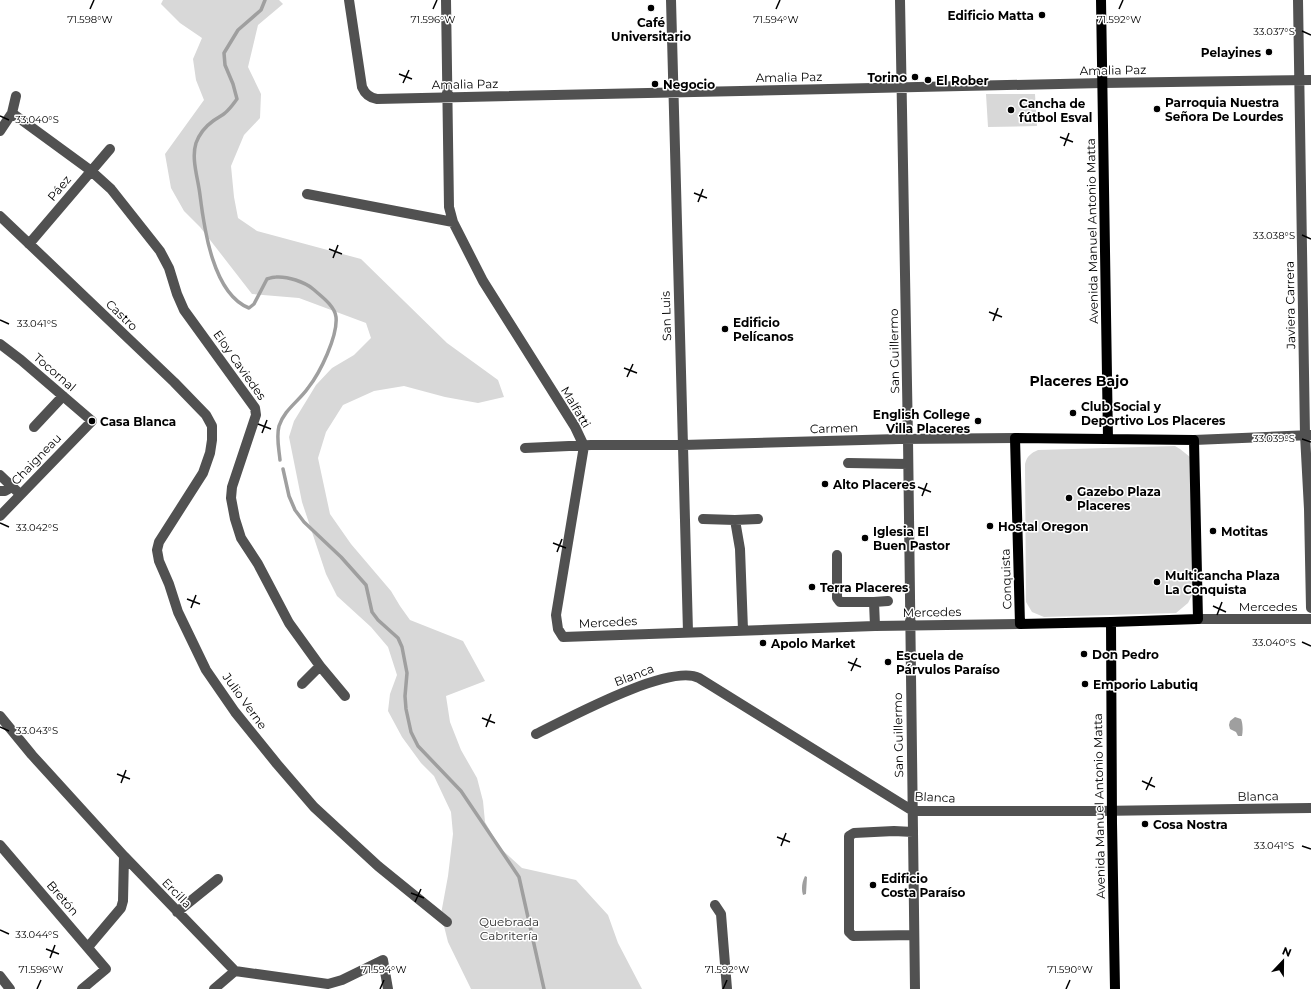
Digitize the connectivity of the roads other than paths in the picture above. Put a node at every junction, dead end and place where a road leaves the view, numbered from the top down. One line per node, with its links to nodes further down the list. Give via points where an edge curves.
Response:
1 (349, 0): 13 (street, Amalia Paz, via 362,87 369,97)
2 (446, 0): 13 (street, Malfatti)
3 (671, 0): 11 (street, San Luis)
4 (900, 0): 10 (street, San Guillermo)
5 (1101, 0): 9 (main road, Avenida Manuel Antonio Matta)
6 (1298, 0): 7 (street, Javiera Carrera)
7 (1298, 80): 8 (street, Amalia Paz); 9 (street, Amalia Paz); 26 (street, Javiera Carrera)
8 (1311, 80)
9 (1103, 83): 10 (street, Amalia Paz); 29 (main road, Avenida Manuel Antonio Matta)
10 (901, 88): 11 (street, Amalia Paz); 28 (street, San Guillermo)
11 (672, 92): 13 (street, Amalia Paz); 33 (street, San Luis)
12 (16, 96): 14 (street)
13 (447, 97): 20 (street, Malfatti, via 449,207)
14 (12, 113): 15 (street); 17 (street, Eloy Caviedes)
15 (0, 131)
16 (110, 149): 17 (street, Páez)
17 (90, 170): 21 (street, Páez); 57 (street, Eloy Caviedes, via 111,189 160,251 184,310 255,408 256,415 232,487 231,498 235,519 242,538 289,623)
18 (307, 194): 20 (street)
19 (0, 216): 21 (street, Castro)
20 (453, 222): 32 (street, Malfatti, via 483,281 575,427)
21 (29, 244): 30 (street, Castro, via 206,415 212,426)
22 (0, 344): 23 (street, Tocornal)
23 (63, 396): 24 (street, Tocornal); 25 (street)
24 (92, 421): 39 (street, Chaigneau)
25 (34, 427)
26 (1308, 435): 31 (street, Carmen); 47 (street, Javiera Carrera)
27 (1015, 438): 28 (street, Carmen); 29 (main road, Carmen); 51 (main road, Conquista)
28 (908, 439): 33 (street, Carmen); 36 (street, San Guillermo)
29 (1108, 439): 31 (main road, Carmen)
30 (212, 440): 71 (street, Julio Verne, via 203,473 159,542 158,550 159,561 178,612 206,670 235,712 314,807 378,866)
31 (1194, 440): 48 (main road)
32 (584, 446): 33 (street, Carmen); 34 (street, Carmen); 54 (street, Malfatti, via 556,615)
33 (684, 446): 56 (street, San Luis)
34 (525, 448)
35 (848, 464): 36 (street)
36 (908, 464): 52 (street, San Guillermo)
37 (0, 475): 39 (street)
38 (0, 491): 39 (street)
39 (16, 491): 40 (street, Chaigneau)
40 (0, 516)
41 (702, 518): 42 (street)
42 (735, 520): 43 (street); 55 (street, via 740,549)
43 (758, 520)
44 (837, 555): 46 (street, via 839,601)
45 (888, 601): 46 (street)
46 (874, 602): 53 (street)
47 (1311, 608)
48 (1198, 619): 49 (street, Mercedes); 50 (main road, Mercedes)
49 (1311, 620)
50 (1111, 622): 51 (main road, Mercedes); 64 (main road, Avenida Manuel Antonio Matta)
51 (1020, 624): 52 (street, Mercedes)
52 (910, 625): 53 (street, Mercedes); 63 (street, San Guillermo)
53 (875, 626): 55 (street, Mercedes)
54 (558, 629): 56 (street, Mercedes, via 563,638)
55 (743, 630): 56 (street, Mercedes)
56 (688, 632)
57 (320, 666): 58 (street); 59 (street, Eloy Caviedes)
58 (302, 684)
59 (345, 696)
60 (0, 716): 67 (street, Ercilla)
61 (536, 734): 63 (street, Blanca, via 642,684 662,678 689,675 699,678)
62 (1311, 808): 64 (street, Blanca)
63 (913, 811): 64 (street, Blanca); 65 (street, San Guillermo)
64 (1112, 811): 83 (main road, Avenida Manuel Antonio Matta)
65 (913, 832): 72 (street, San Guillermo); 72 (street, via 851,834 848,846 849,932 853,936)
66 (0, 845): 73 (street, Bretón)
67 (124, 856): 70 (street, Ercilla); 73 (street, via 123,901)
68 (218, 879): 70 (street)
69 (715, 904): 81 (street, via 721,914)
70 (177, 912): 74 (street, Ercilla)
71 (447, 922)
72 (914, 935): 82 (street, San Guillermo)
73 (88, 947): 78 (street, Bretón, via 106,969)
74 (235, 971): 76 (street); 79 (street)
75 (0, 976): 77 (street)
76 (328, 986): 80 (street, via 383,960)
77 (10, 989)
78 (82, 989)
79 (214, 989)
80 (388, 989)
81 (727, 989)
82 (915, 989)
83 (1115, 989)

